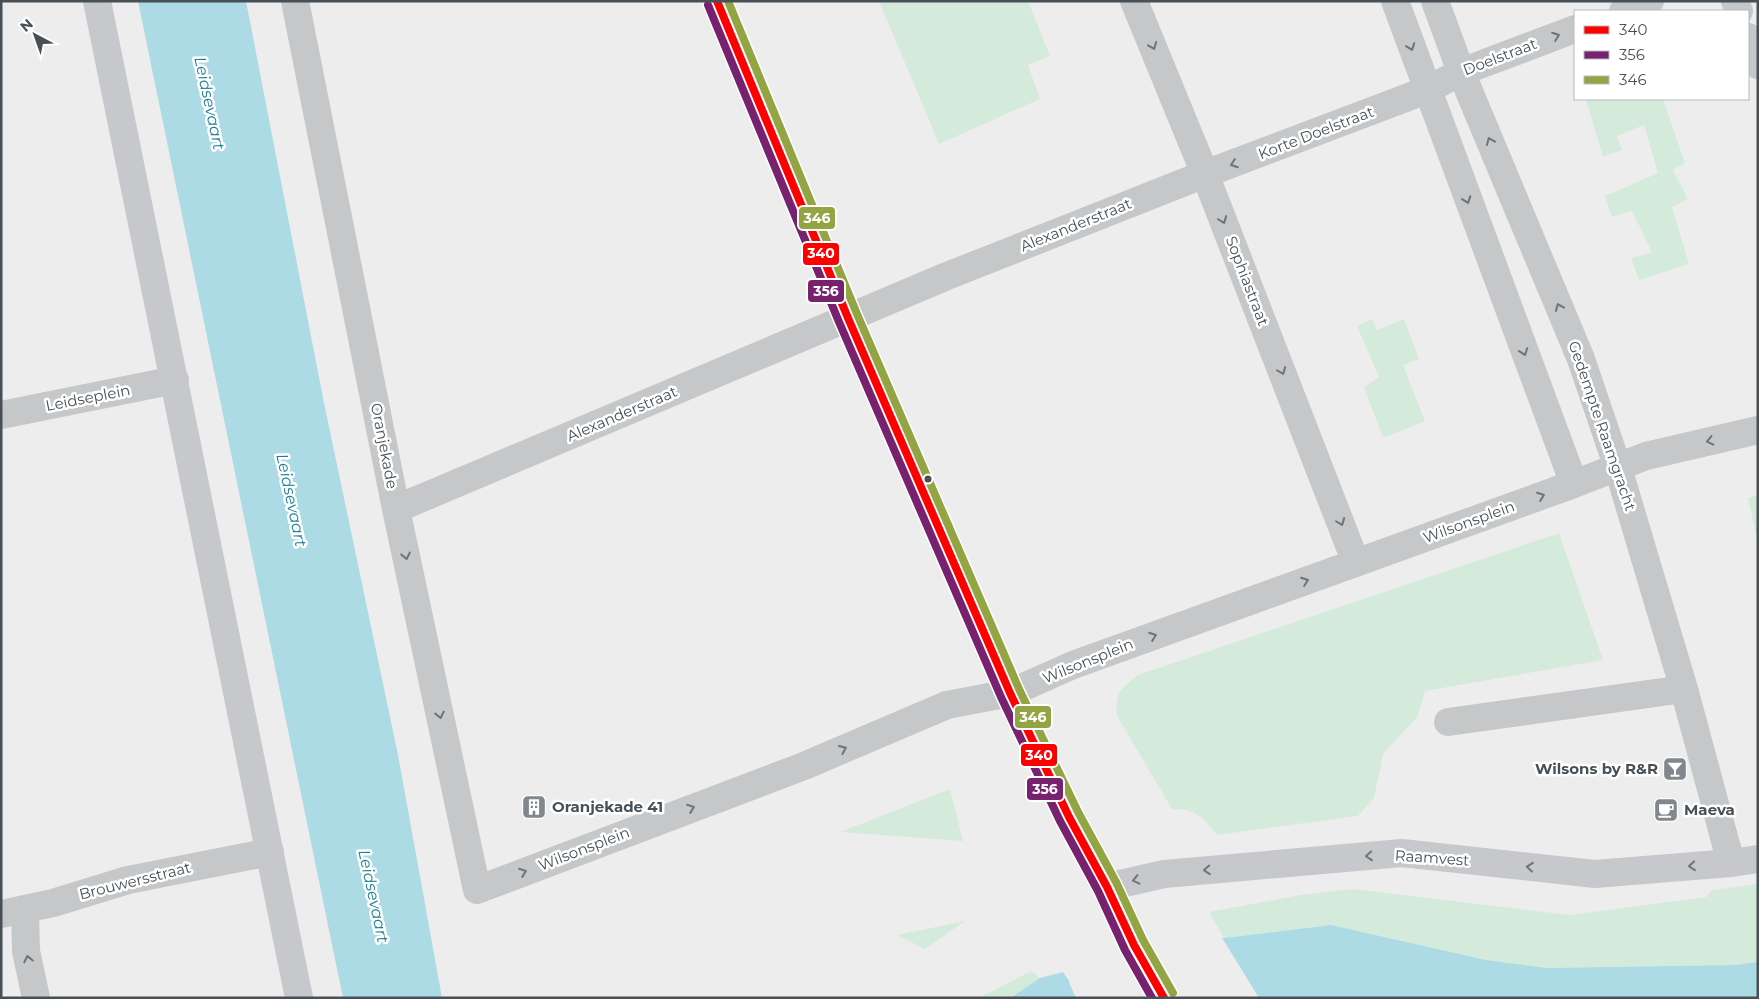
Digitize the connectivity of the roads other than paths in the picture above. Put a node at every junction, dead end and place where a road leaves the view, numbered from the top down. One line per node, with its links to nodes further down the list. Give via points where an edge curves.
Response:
1 (97, 1): 16 (main road)
2 (295, 1): 21 (street, Oranjekade)
3 (717, 1): 15 (main road)
4 (1134, 1): 14 (street, Sophiastraat, one-way to 14)
5 (1395, 1): 13 (street, one-way to 13)
6 (1435, 1): 12 (street, Gedempte Raamgracht)
7 (1650, 1): 8 (street)
8 (1626, 10)
9 (1574, 29): 12 (street, Doelstraat, one-way to 9)
10 (1749, 39): 11 (street)
11 (1758, 65)
12 (1461, 72): 13 (street, Doelstraat); 19 (street, Gedempte Raamgracht, one-way to 12, via 1581,359)
13 (1427, 90): 14 (street, Korte Doelstraat, one-way to 14); 20 (street, one-way to 20)
14 (1205, 174): 15 (street, Alexanderstraat); 22 (street, Sophiastraat, one-way to 22)
15 (848, 318): 21 (street, Alexanderstraat); 24 (main road)
16 (175, 380): 17 (street, Leidseplein); 26 (main road)
17 (1, 415)
18 (1758, 430): 19 (street, Wilsonsplein, one-way to 19, via 1646,456)
19 (1618, 468): 20 (street, Wilsonsplein); 23 (street, Gedempte Raamgracht)
20 (1574, 484): 22 (street, Wilsonsplein, one-way to 20)
21 (396, 508): 30 (street, Oranjekade, one-way to 30)
22 (1356, 563): 24 (street, Wilsonsplein, one-way to 22, via 1072,665)
23 (1684, 689): 25 (street); 28 (street, Gedempte Raamgracht)
24 (1010, 693): 29 (main road, via 1069,817); 30 (street, Wilsonsplein, one-way to 24, via 804,766 948,705)
25 (1448, 722)
26 (270, 852): 31 (street, Brouwersstraat, via 128,880); 33 (main road)
27 (1758, 859): 28 (main road, Raamvest)
28 (1731, 863): 29 (main road, Raamvest, one-way to 29, via 1595,874 1402,853 1164,874)
29 (1107, 887): 34 (main road)
30 (477, 890)
31 (13, 912): 32 (street, one-way to 31)
32 (36, 998)
33 (299, 998)
34 (1164, 998)

